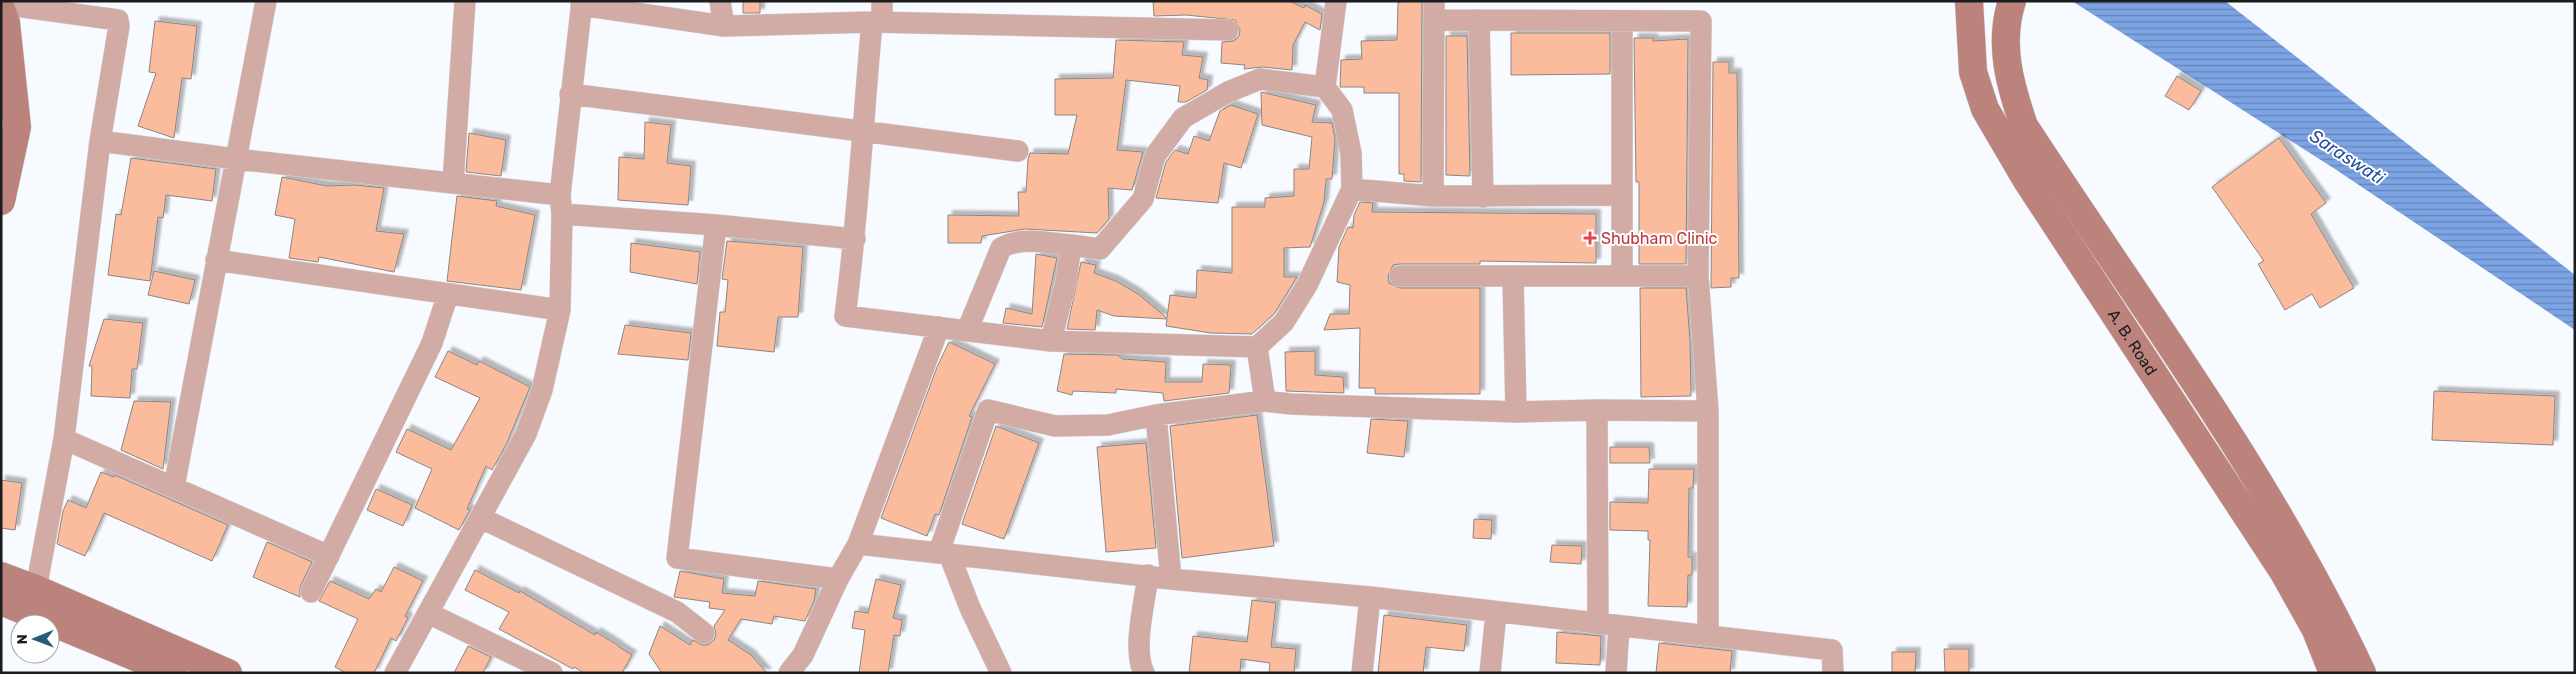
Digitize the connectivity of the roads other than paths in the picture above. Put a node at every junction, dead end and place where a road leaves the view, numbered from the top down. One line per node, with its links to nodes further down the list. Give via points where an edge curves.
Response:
1 (266, 1): 22 (street)
2 (465, 1): 23 (street)
3 (720, 1): 15 (street)
4 (882, 1): 14 (street)
5 (1336, 1): 17 (street)
6 (1969, 1): 79 (main road, A. B. Road, via 1973,72 1985,109 2026,179 2283,572 2316,630)
7 (2012, 1): 80 (main road, A. B. Road, via 2004,37 2009,84 2024,126 2275,508 2334,614)
8 (581, 3): 15 (street); 18 (street)
9 (1, 4): 20 (street, via 118,20)
10 (1, 9): 28 (main road, via 6,23 17,127)
11 (1434, 10): 12 (street); 26 (street)
12 (1479, 20): 13 (street); 27 (street)
13 (1622, 21): 25 (street); 36 (street, via 1701,21)
14 (877, 22): 15 (street); 16 (street); 19 (street)
15 (724, 26)
16 (1228, 30)
17 (1325, 86): 24 (street, via 1342,110 1351,153); 32 (street, via 1260,80 1228,92 1183,118 1155,156 1143,199 1100,249)
18 (570, 94): 19 (street); 29 (street)
19 (862, 131): 21 (street); 31 (street)
20 (100, 141): 22 (street); 49 (street)
21 (1018, 151)
22 (236, 159): 23 (street); 33 (street)
23 (453, 183): 29 (street)
24 (1352, 189): 26 (street); 43 (street, via 1307,285 1284,322)
25 (1622, 195): 27 (street); 35 (street)
26 (1433, 196): 27 (street)
27 (1483, 196)
28 (1, 201)
29 (561, 204): 30 (street); 39 (street)
30 (716, 225): 31 (street); 57 (street, via 677,558)
31 (855, 239): 40 (street, via 845,316)
32 (1071, 245): 41 (street, via 1024,241 1011,242 1001,248); 42 (street, via 1066,281)
33 (216, 260): 38 (street); 50 (street)
34 (1400, 276): 37 (street)
35 (1622, 276): 36 (street); 37 (street)
36 (1698, 276): 47 (street)
37 (1512, 277): 46 (street)
38 (448, 294): 39 (street); 54 (street, via 432,343)
39 (560, 310): 51 (street, via 542,390 526,434)
40 (938, 327): 41 (street); 52 (street)
41 (967, 331): 42 (street)
42 (1050, 341): 43 (street)
43 (1257, 348): 44 (street)
44 (1265, 401): 46 (street); 48 (street)
45 (1597, 410): 46 (street); 47 (street); 65 (street)
46 (1516, 412)
47 (1708, 412): 67 (street)
48 (1156, 415): 53 (street, via 1108,425 1055,426 988,410); 58 (street)
49 (64, 439): 50 (street); 59 (street)
50 (174, 487): 54 (street)
51 (481, 518): 64 (street); 66 (street, via 678,612)
52 (858, 544): 53 (street); 57 (street)
53 (944, 553): 56 (street); 73 (street)
54 (329, 556): 60 (street)
55 (1, 576): 59 (main road)
56 (1148, 576): 58 (street); 74 (street, via 1140,640 1140,666)
57 (838, 579): 72 (street, via 802,655)
58 (1171, 579): 61 (street)
59 (36, 589): 69 (main road)
60 (311, 592)
61 (1370, 597): 63 (street); 75 (street)
62 (1, 601): 68 (main road)
63 (1496, 613): 65 (street); 76 (street)
64 (428, 614): 70 (street); 71 (street)
65 (1609, 626): 67 (street); 77 (street)
66 (704, 633)
67 (1708, 636): 78 (street, via 1832,650)
68 (174, 673)
69 (228, 673)
70 (395, 673)
71 (552, 673)
72 (790, 673)
73 (1001, 673)
74 (1144, 673)
75 (1362, 673)
76 (1490, 673)
77 (1616, 673)
78 (1833, 673)
79 (2333, 673)
80 (2362, 673)

